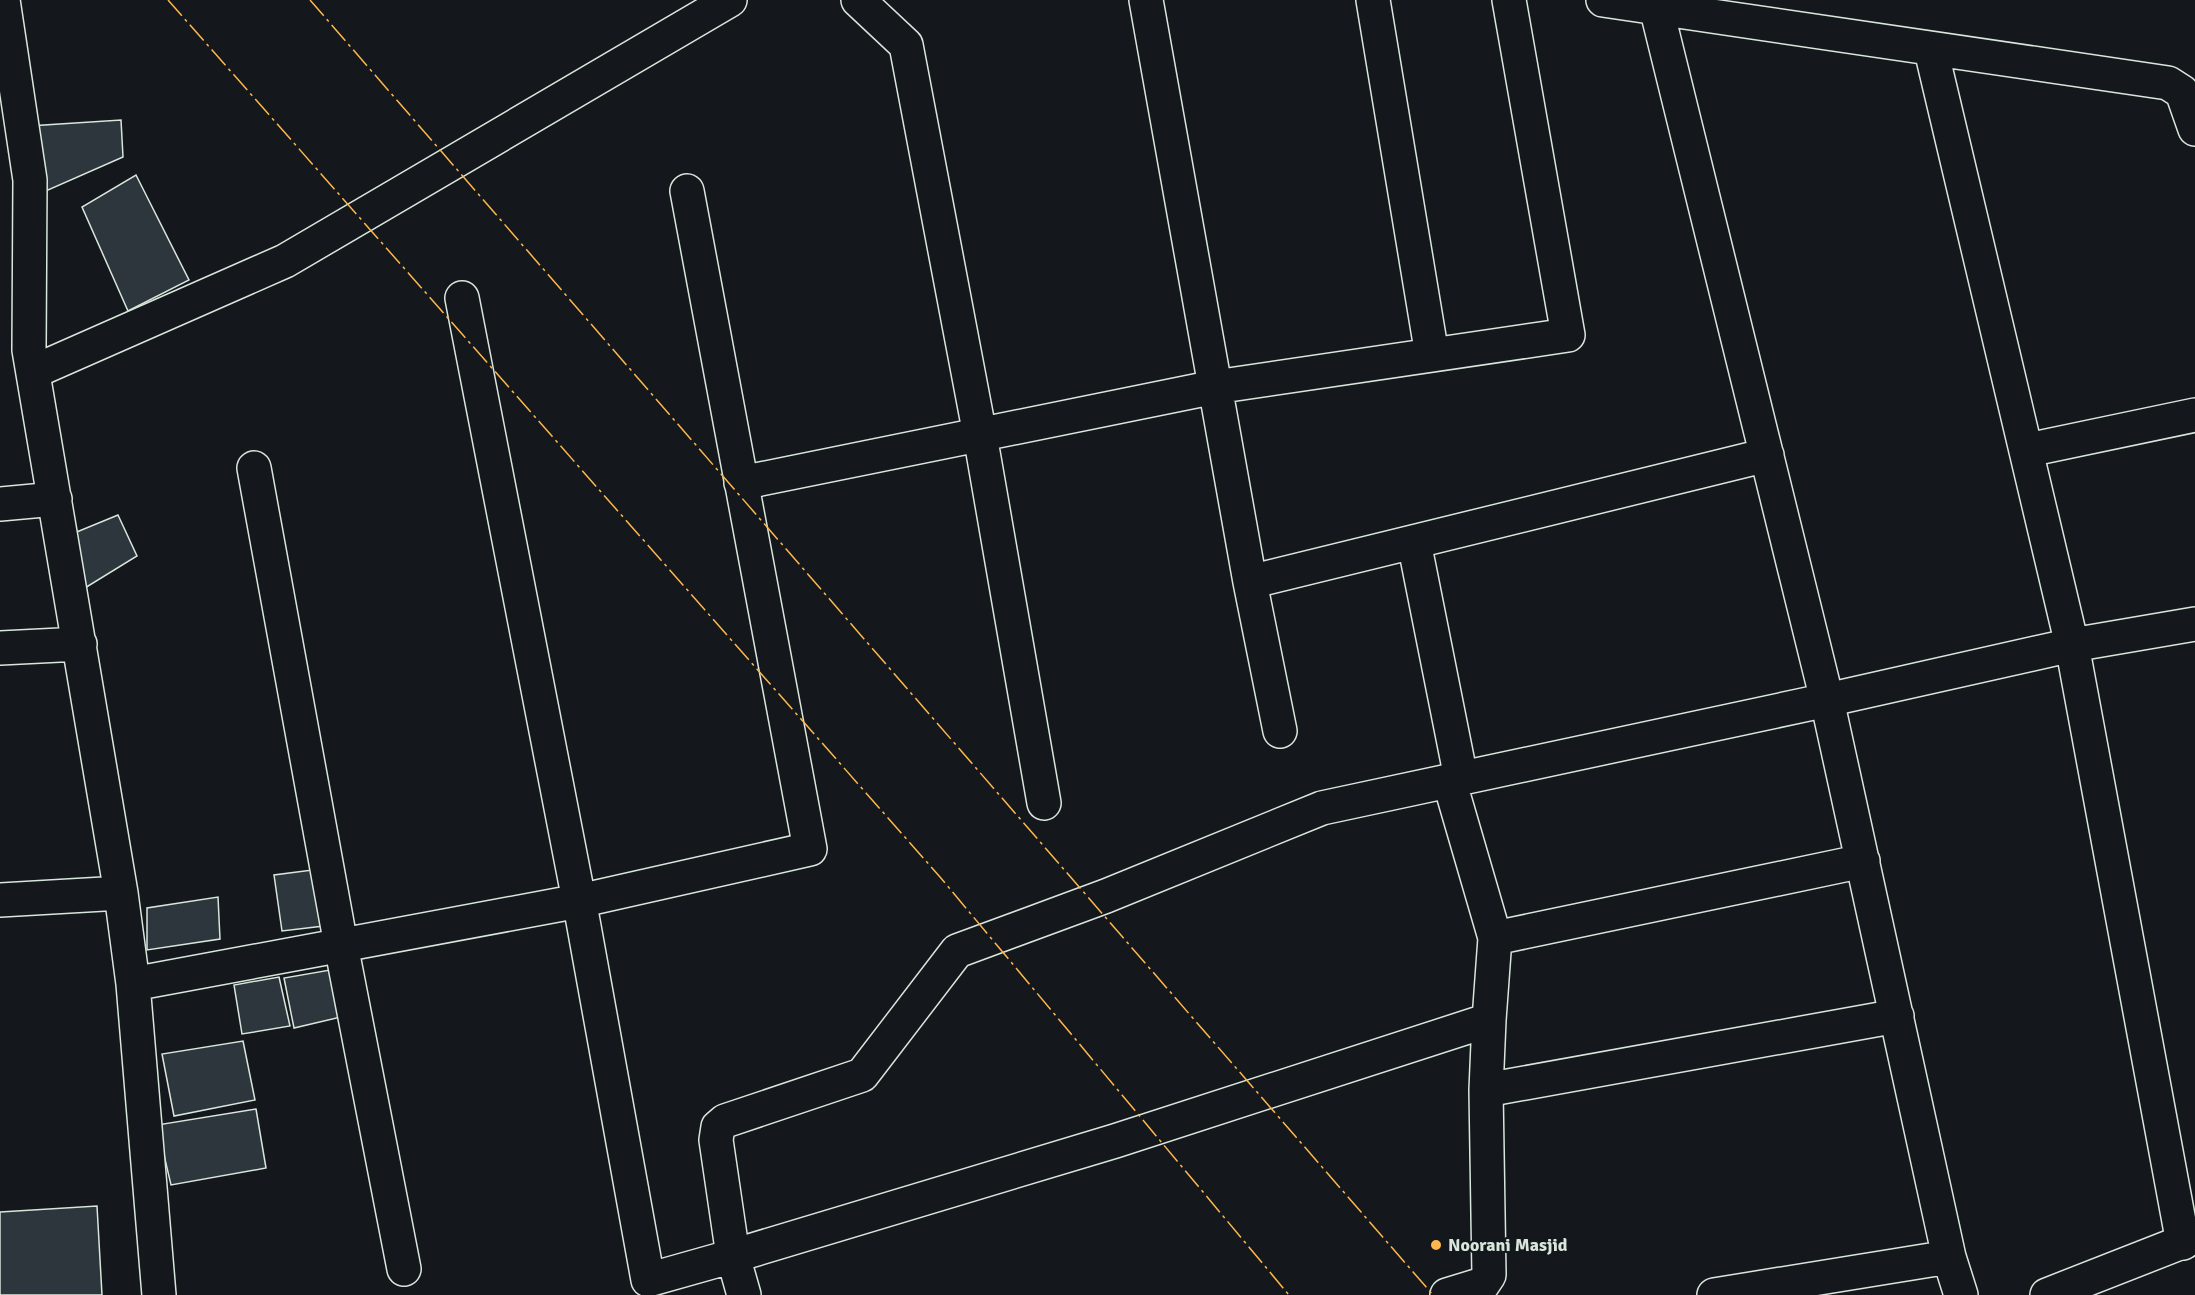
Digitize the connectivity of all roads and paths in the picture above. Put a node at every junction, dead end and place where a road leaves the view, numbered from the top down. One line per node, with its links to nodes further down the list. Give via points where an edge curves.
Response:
1 (3, 0): 14 (street, via 30,180 29,350)
2 (730, 0): 14 (street, via 285,261)
3 (858, 0): 17 (street, via 906,45)
4 (1146, 0): 15 (street)
5 (1373, 0): 13 (street)
6 (1509, 0): 13 (street, via 1568,335)
7 (1603, 0): 8 (street)
8 (1656, 4): 9 (street); 19 (street)
9 (1931, 51): 10 (street, via 2168,83 2182,92); 18 (street)
10 (2195, 129)
11 (687, 191): 21 (street)
12 (462, 297): 37 (street)
13 (1432, 355): 15 (street)
14 (33, 372): 22 (street)
15 (1215, 387): 17 (street); 25 (street)
16 (2195, 415): 18 (street)
17 (980, 435): 21 (street); 33 (street)
18 (2028, 450): 28 (street)
19 (1767, 455): 24 (street); 30 (street)
20 (254, 468): 39 (street)
21 (741, 483): 37 (street, via 810,849)
22 (55, 499): 23 (street); 27 (street)
23 (0, 504)
24 (1414, 542): 25 (street); 32 (street)
25 (1250, 582): 31 (street)
26 (2195, 624): 28 (street)
27 (80, 644): 29 (street); 35 (street)
28 (2072, 645): 30 (street); 44 (street)
29 (0, 648)
30 (1827, 700): 32 (street); 34 (street)
31 (1280, 731)
32 (1455, 779): 38 (street); 45 (street, via 1322,808 1106,896 957,951 862,1075 725,1121 718,1128 716,1140)
33 (1044, 803)
34 (1863, 861): 38 (street); 41 (street)
35 (121, 893): 36 (street); 40 (street)
36 (0, 900)
37 (579, 901): 39 (street); 45 (street, via 648,1280)
38 (1496, 939): 42 (street)
39 (341, 945): 40 (street); 47 (street)
40 (133, 984): 48 (street)
41 (1897, 1016): 43 (street); 46 (street)
42 (1488, 1020): 43 (street); 45 (street, via 1115,1141)
43 (1486, 1090): 50 (street, via 1489,1275 1473,1289)
44 (2189, 1240): 53 (street)
45 (734, 1256): 49 (street)
46 (1949, 1257): 51 (street); 52 (street)
47 (404, 1269)
48 (159, 1295)
49 (744, 1295)
50 (1447, 1295)
51 (1714, 1295)
52 (1961, 1295)
53 (2047, 1295)

